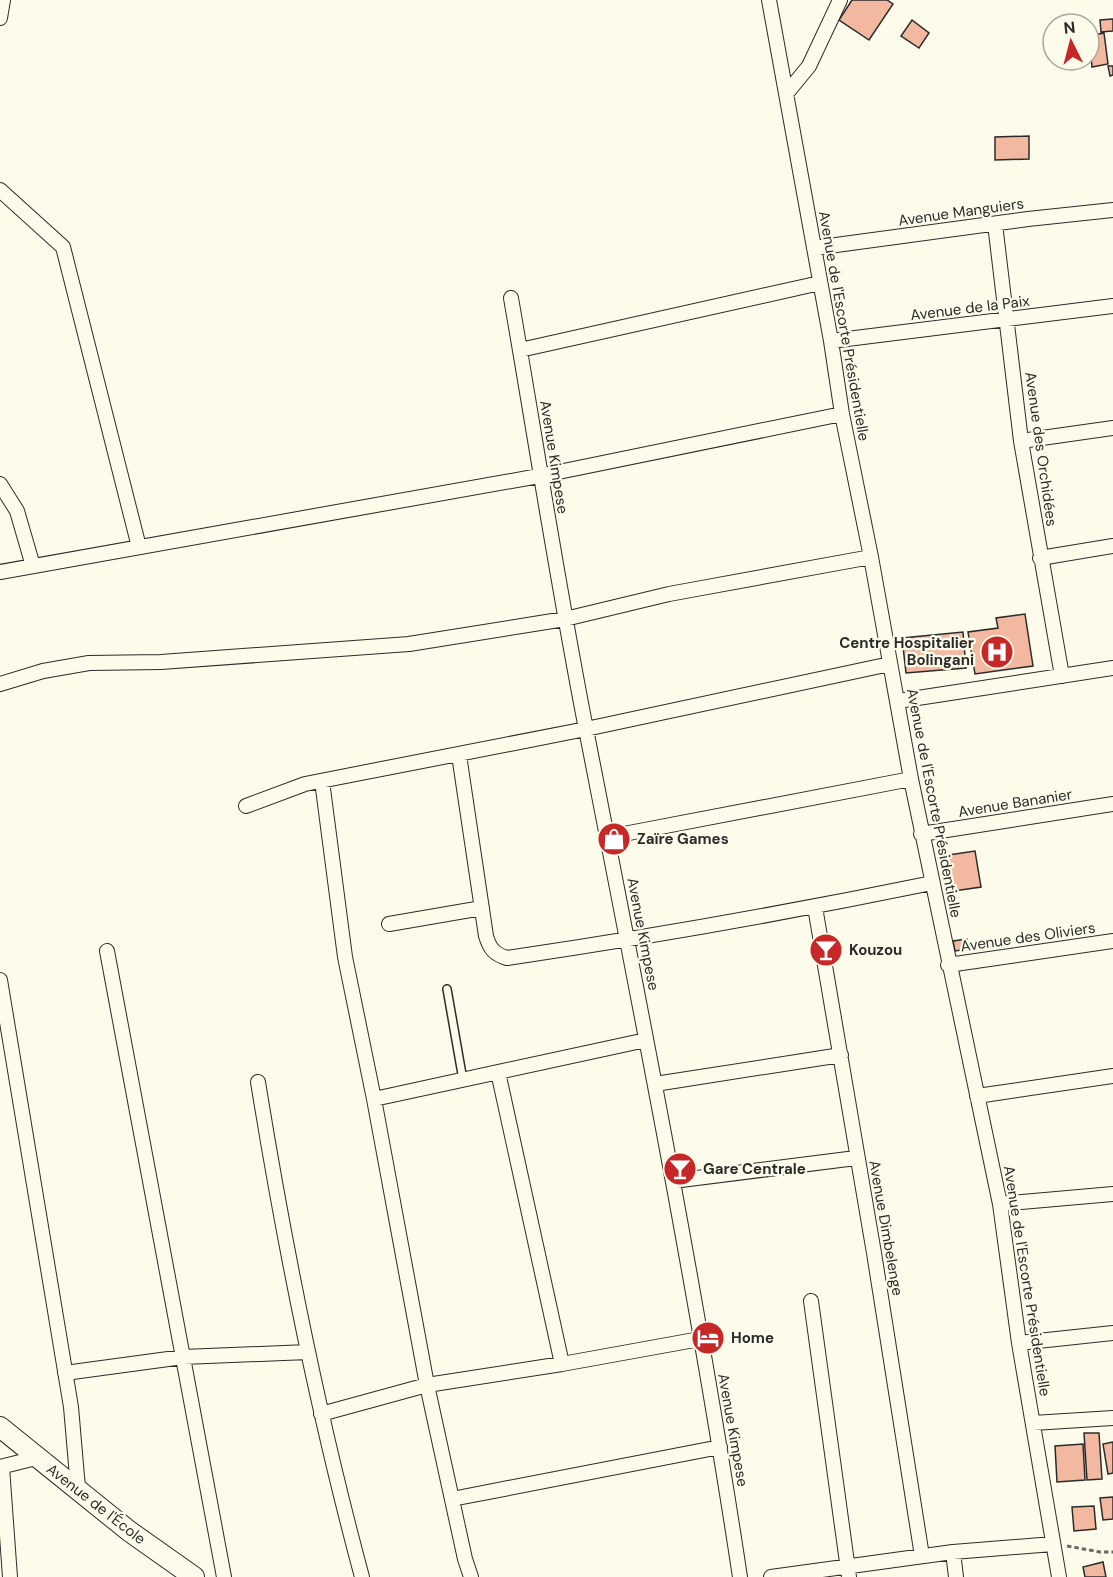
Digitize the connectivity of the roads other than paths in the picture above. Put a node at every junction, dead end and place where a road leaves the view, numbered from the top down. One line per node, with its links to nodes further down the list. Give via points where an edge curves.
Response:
1 (3, 0): 4 (street)
2 (769, 0): 5 (street, Avenue de l'Escorte Présidentielle)
3 (840, 0): 5 (street, via 809,66)
4 (0, 18)
5 (786, 94): 9 (street, Avenue de l'Escorte Présidentielle)
6 (0, 190): 22 (street, via 63,247)
7 (1113, 210): 8 (street, Avenue Manguiers)
8 (995, 224): 9 (street, Avenue Manguiers); 13 (street, Avenue des Orchidées)
9 (814, 248): 10 (street, Avenue de l'Escorte Présidentielle)
10 (820, 283): 14 (street, Avenue de l'Escorte Présidentielle); 15 (street)
11 (511, 298): 15 (street, Avenue Kimpese)
12 (1113, 306): 13 (street, Avenue de la Paix)
13 (1006, 320): 14 (street, Avenue de la Paix); 18 (street, Avenue des Orchidées)
14 (831, 341): 16 (street, Avenue de l'Escorte Présidentielle)
15 (520, 350): 19 (street, Avenue Kimpese)
16 (842, 414): 19 (street); 23 (street, Avenue de l'Escorte Présidentielle)
17 (1113, 428): 18 (street)
18 (1022, 441): 24 (street, Avenue des Orchidées)
19 (539, 476): 22 (street); 27 (street, Avenue Kimpese)
20 (0, 484): 25 (street, via 17,511)
21 (1113, 546): 24 (street)
22 (139, 547): 25 (street)
23 (871, 557): 27 (street, via 669,594); 28 (street, Avenue de l'Escorte Présidentielle)
24 (1040, 558): 30 (street, Avenue des Orchidées)
25 (33, 566): 26 (street)
26 (0, 572)
27 (565, 619): 31 (street, via 409,644 161,662 89,663); 33 (street, Avenue Kimpese)
28 (890, 664): 32 (street, Avenue de l'Escorte Présidentielle); 33 (street)
29 (1113, 668): 30 (street)
30 (1062, 676): 32 (street)
31 (0, 684)
32 (898, 701): 35 (street, Avenue de l'Escorte Présidentielle)
33 (586, 729): 34 (street); 40 (street, Avenue Kimpese)
34 (459, 755): 36 (street); 43 (street)
35 (911, 779): 39 (street, Avenue de l'Escorte Présidentielle); 40 (street)
36 (322, 781): 38 (street); 59 (street, via 345,957)
37 (1113, 804): 39 (street, Avenue Bananier)
38 (246, 806)
39 (921, 834): 41 (street, Avenue de l'Escorte Présidentielle)
40 (608, 837): 45 (street, Avenue Kimpese)
41 (932, 883): 42 (street); 48 (street, Avenue de l'Escorte Présidentielle)
42 (815, 907): 45 (street); 52 (street, Avenue Dimbelenge)
43 (482, 908): 44 (street); 45 (street, via 490,948 507,958)
44 (388, 924)
45 (627, 940): 51 (street, Avenue Kimpese)
46 (1113, 941): 48 (street, Avenue des Oliviers)
47 (106, 951): 69 (street)
48 (948, 965): 58 (street, Avenue de l'Escorte Présidentielle)
49 (0, 980): 71 (street)
50 (447, 989): 55 (lane)
51 (646, 1040): 53 (street); 57 (street, Avenue Kimpese)
52 (841, 1055): 57 (street); 60 (street, Avenue Dimbelenge)
53 (498, 1072): 55 (street); 70 (street)
54 (1113, 1076): 58 (street)
55 (463, 1080): 59 (street)
56 (258, 1082): 68 (street, via 279,1212)
57 (655, 1084): 61 (street, Avenue Kimpese)
58 (976, 1096): 63 (street, Avenue de l'Escorte Présidentielle)
59 (374, 1099): 72 (street)
60 (856, 1158): 61 (street); 84 (street, Avenue Dimbelenge)
61 (673, 1181): 66 (street, Avenue Kimpese)
62 (1113, 1194): 63 (street)
63 (1000, 1204): 67 (street, Avenue de l'Escorte Présidentielle)
64 (811, 1301): 85 (street)
65 (1113, 1333): 67 (street)
66 (700, 1339): 70 (street); 77 (street, Avenue Kimpese)
67 (1019, 1343): 75 (street, Avenue de l'Escorte Présidentielle)
68 (308, 1352): 69 (street); 73 (street)
69 (183, 1357): 71 (street); 88 (street)
70 (562, 1364): 72 (street)
71 (65, 1373): 80 (street)
72 (427, 1385): 73 (street); 81 (street)
73 (321, 1414): 89 (street)
74 (1113, 1418): 75 (street)
75 (1033, 1423): 82 (street, Avenue de l'Escorte Présidentielle)
76 (0, 1427): 78 (main road, Avenue de l'École)
77 (720, 1447): 81 (street); 91 (street, Avenue Kimpese)
78 (36, 1458): 79 (street); 80 (main road, Avenue de l'École)
79 (1, 1467): 86 (street)
80 (78, 1488): 87 (main road, Avenue de l'École, via 129,1531)
81 (452, 1499): 90 (street)
82 (1053, 1544): 83 (street); 94 (street, Avenue de l'Escorte Présidentielle)
83 (953, 1552): 84 (street); 93 (street)
84 (922, 1556): 85 (street)
85 (848, 1571): 92 (street)
86 (10, 1577)
87 (194, 1577)
88 (224, 1577)
89 (362, 1577)
90 (471, 1577)
91 (740, 1577)
92 (771, 1577)
93 (956, 1577)
94 (1059, 1577)

